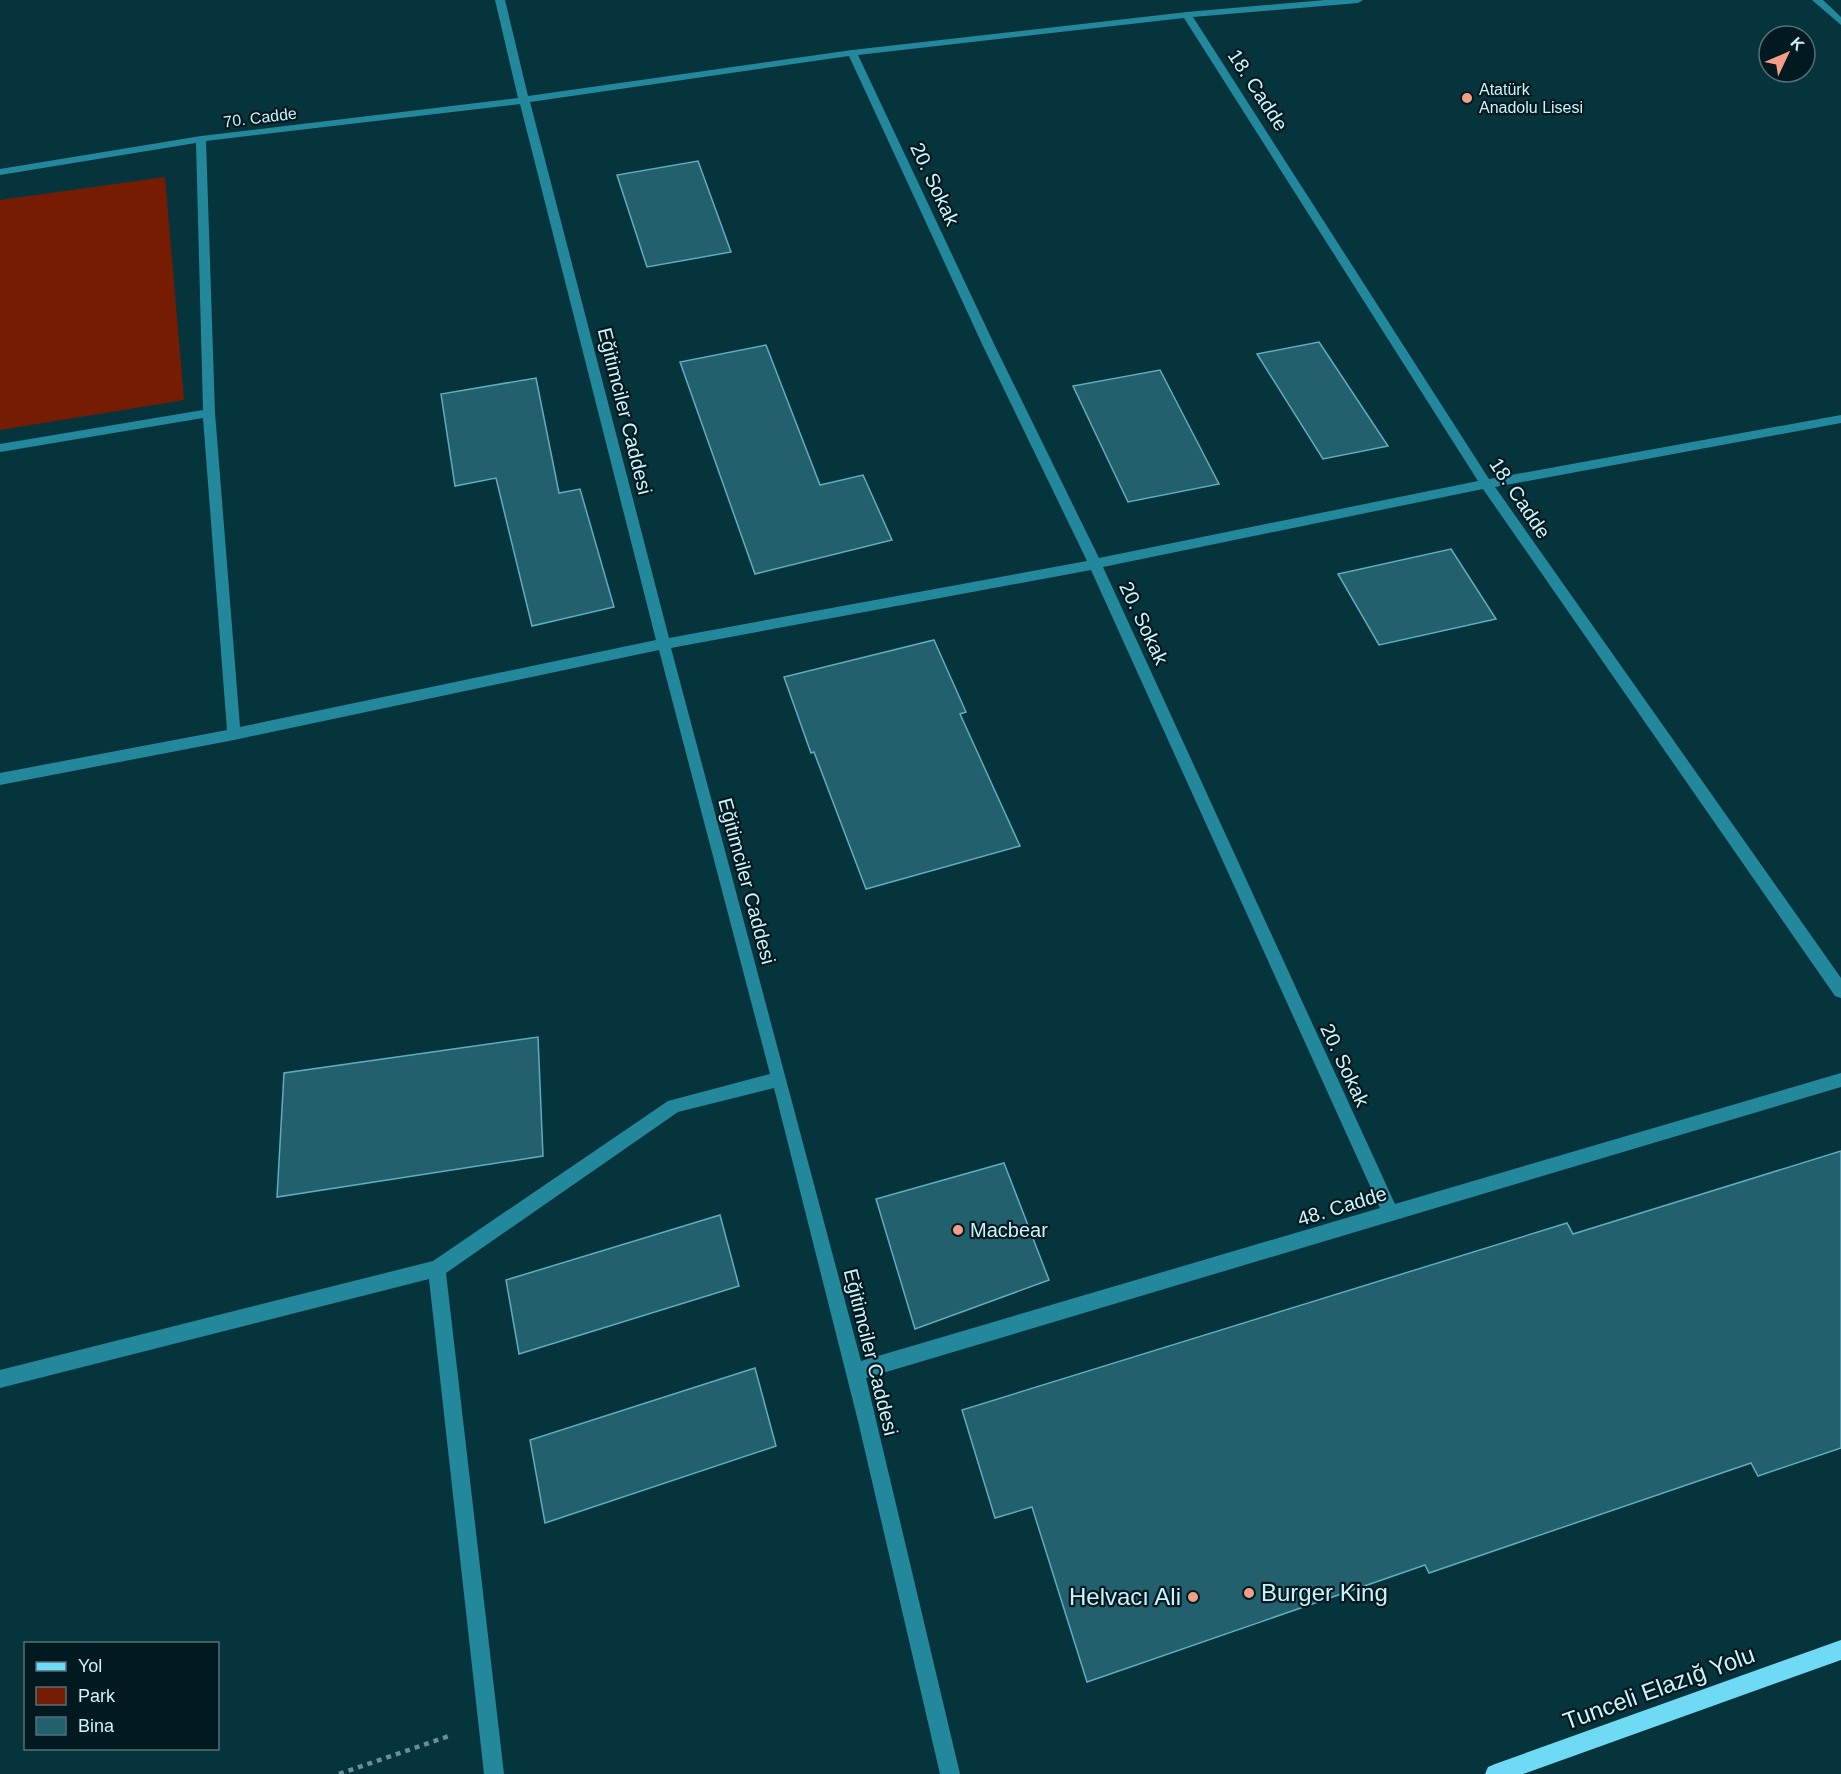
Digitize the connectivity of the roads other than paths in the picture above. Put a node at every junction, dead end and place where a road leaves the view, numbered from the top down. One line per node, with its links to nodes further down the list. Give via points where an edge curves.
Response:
1 (501, 0): 8 (street, Eğitimciler Caddesi)
2 (1358, 0): 4 (street, 70. Cadde)
3 (1817, 0): 6 (street)
4 (1269, 4): 5 (street, 70. Cadde)
5 (1187, 15): 7 (street, 70. Cadde); 14 (street, 18. Cadde)
6 (1841, 22)
7 (852, 53): 8 (street, 70. Cadde); 15 (street, 20. Sokak)
8 (524, 100): 9 (street, 70. Cadde); 16 (street, Eğitimciler Caddesi)
9 (201, 139): 10 (street, 70. Cadde); 11 (street)
10 (0, 172)
11 (209, 413): 13 (street); 17 (street)
12 (1841, 418): 14 (street)
13 (0, 448)
14 (1486, 484): 15 (street); 19 (street, 18. Cadde)
15 (1095, 564): 16 (street); 22 (street, 20. Sokak)
16 (663, 644): 17 (street); 20 (street, Eğitimciler Caddesi)
17 (234, 734): 18 (street)
18 (0, 779)
19 (1841, 991)
20 (778, 1080): 23 (street, via 674,1106); 24 (street, Eğitimciler Caddesi)
21 (1841, 1080): 22 (street, 48. Cadde)
22 (1391, 1213): 24 (street, 48. Cadde)
23 (437, 1269): 25 (street); 27 (street)
24 (855, 1372): 28 (street, Eğitimciler Caddesi)
25 (0, 1379)
26 (1841, 1650): 29 (main road, Tunceli Elazığ Yolu)
27 (494, 1774)
28 (950, 1774)
29 (1495, 1774)

